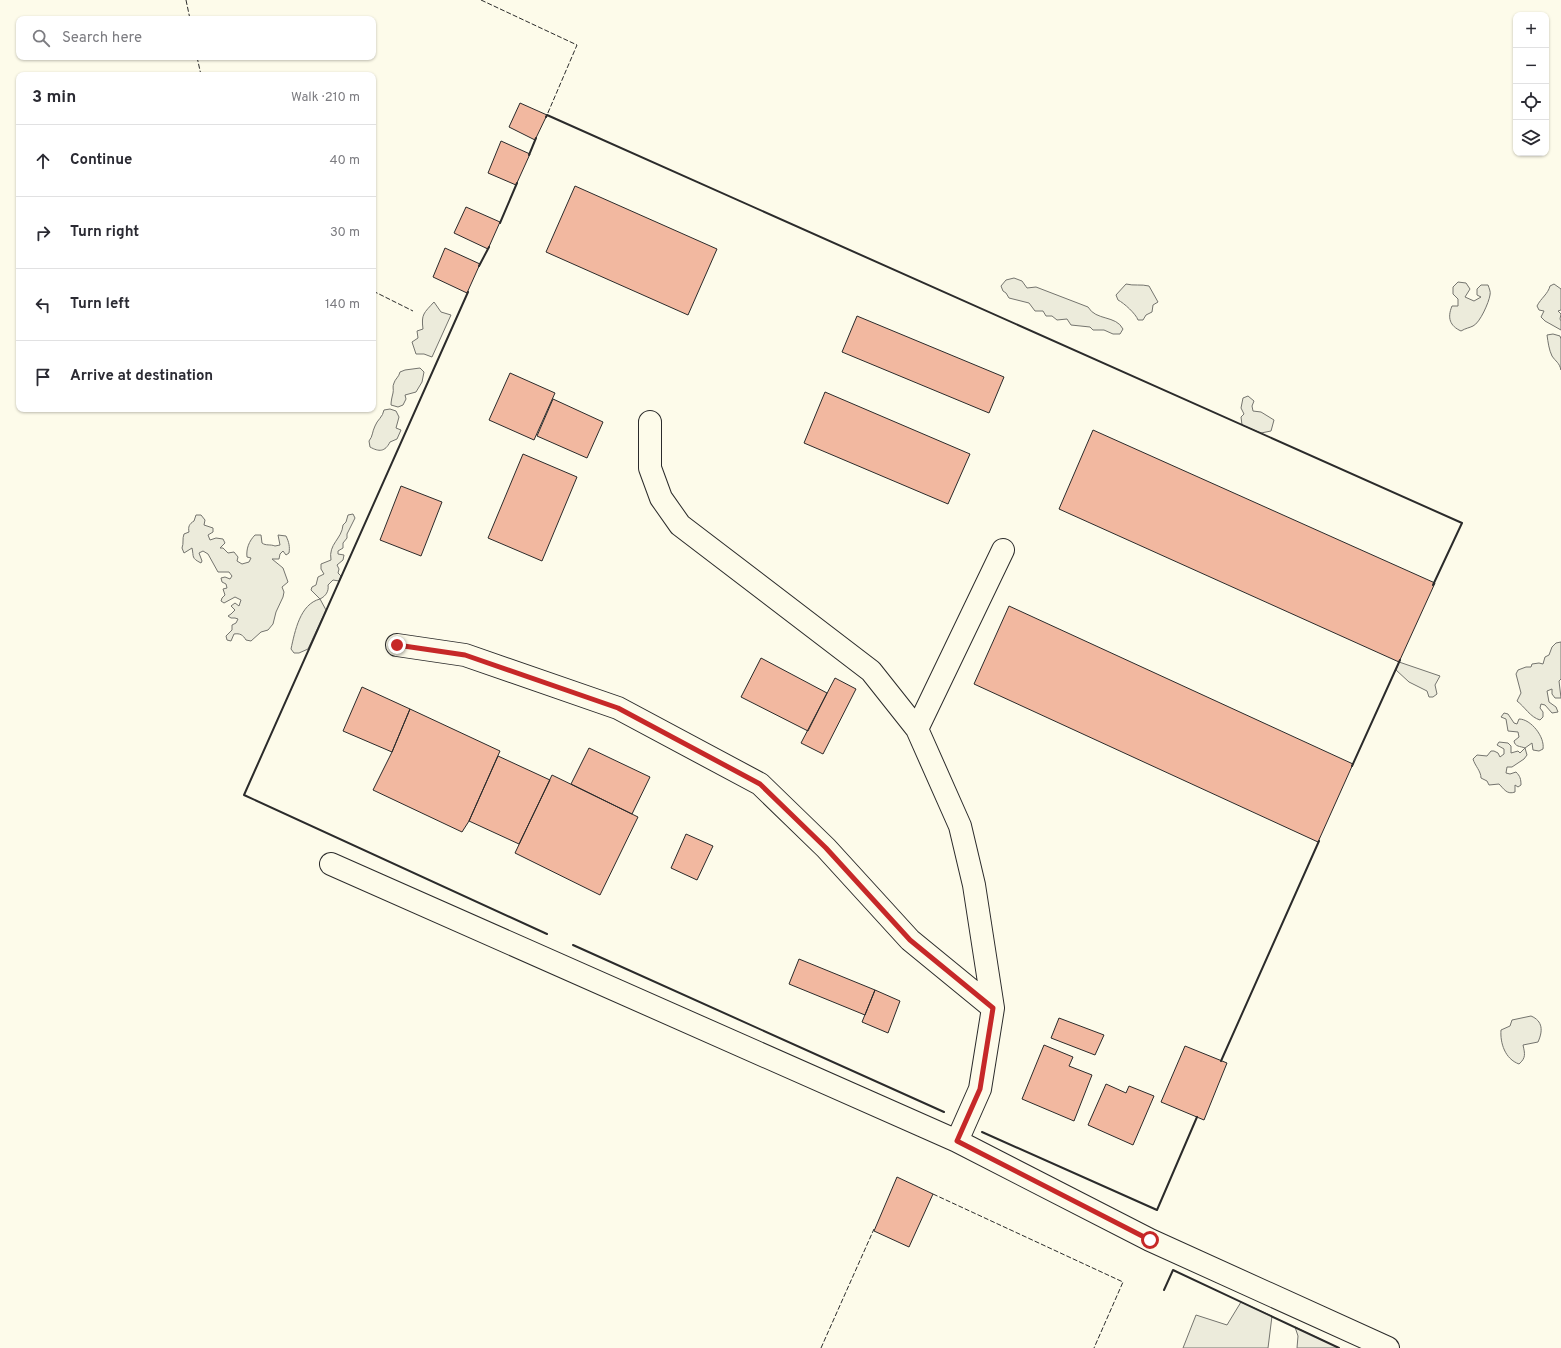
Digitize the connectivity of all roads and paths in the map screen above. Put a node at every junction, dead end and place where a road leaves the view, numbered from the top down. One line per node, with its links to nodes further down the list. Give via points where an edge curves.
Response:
1 (650, 422): 4 (street, via 650,468 661,498 680,525 871,671)
2 (1003, 550): 4 (street)
3 (397, 645): 6 (street, via 465,655 618,708 760,784 826,848 910,940)
4 (917, 729): 6 (street, via 960,826 974,885)
5 (331, 864): 7 (street)
6 (993, 1008): 7 (street, via 980,1089)
7 (957, 1141): 8 (street, via 1150,1240)
8 (1388, 1348)

